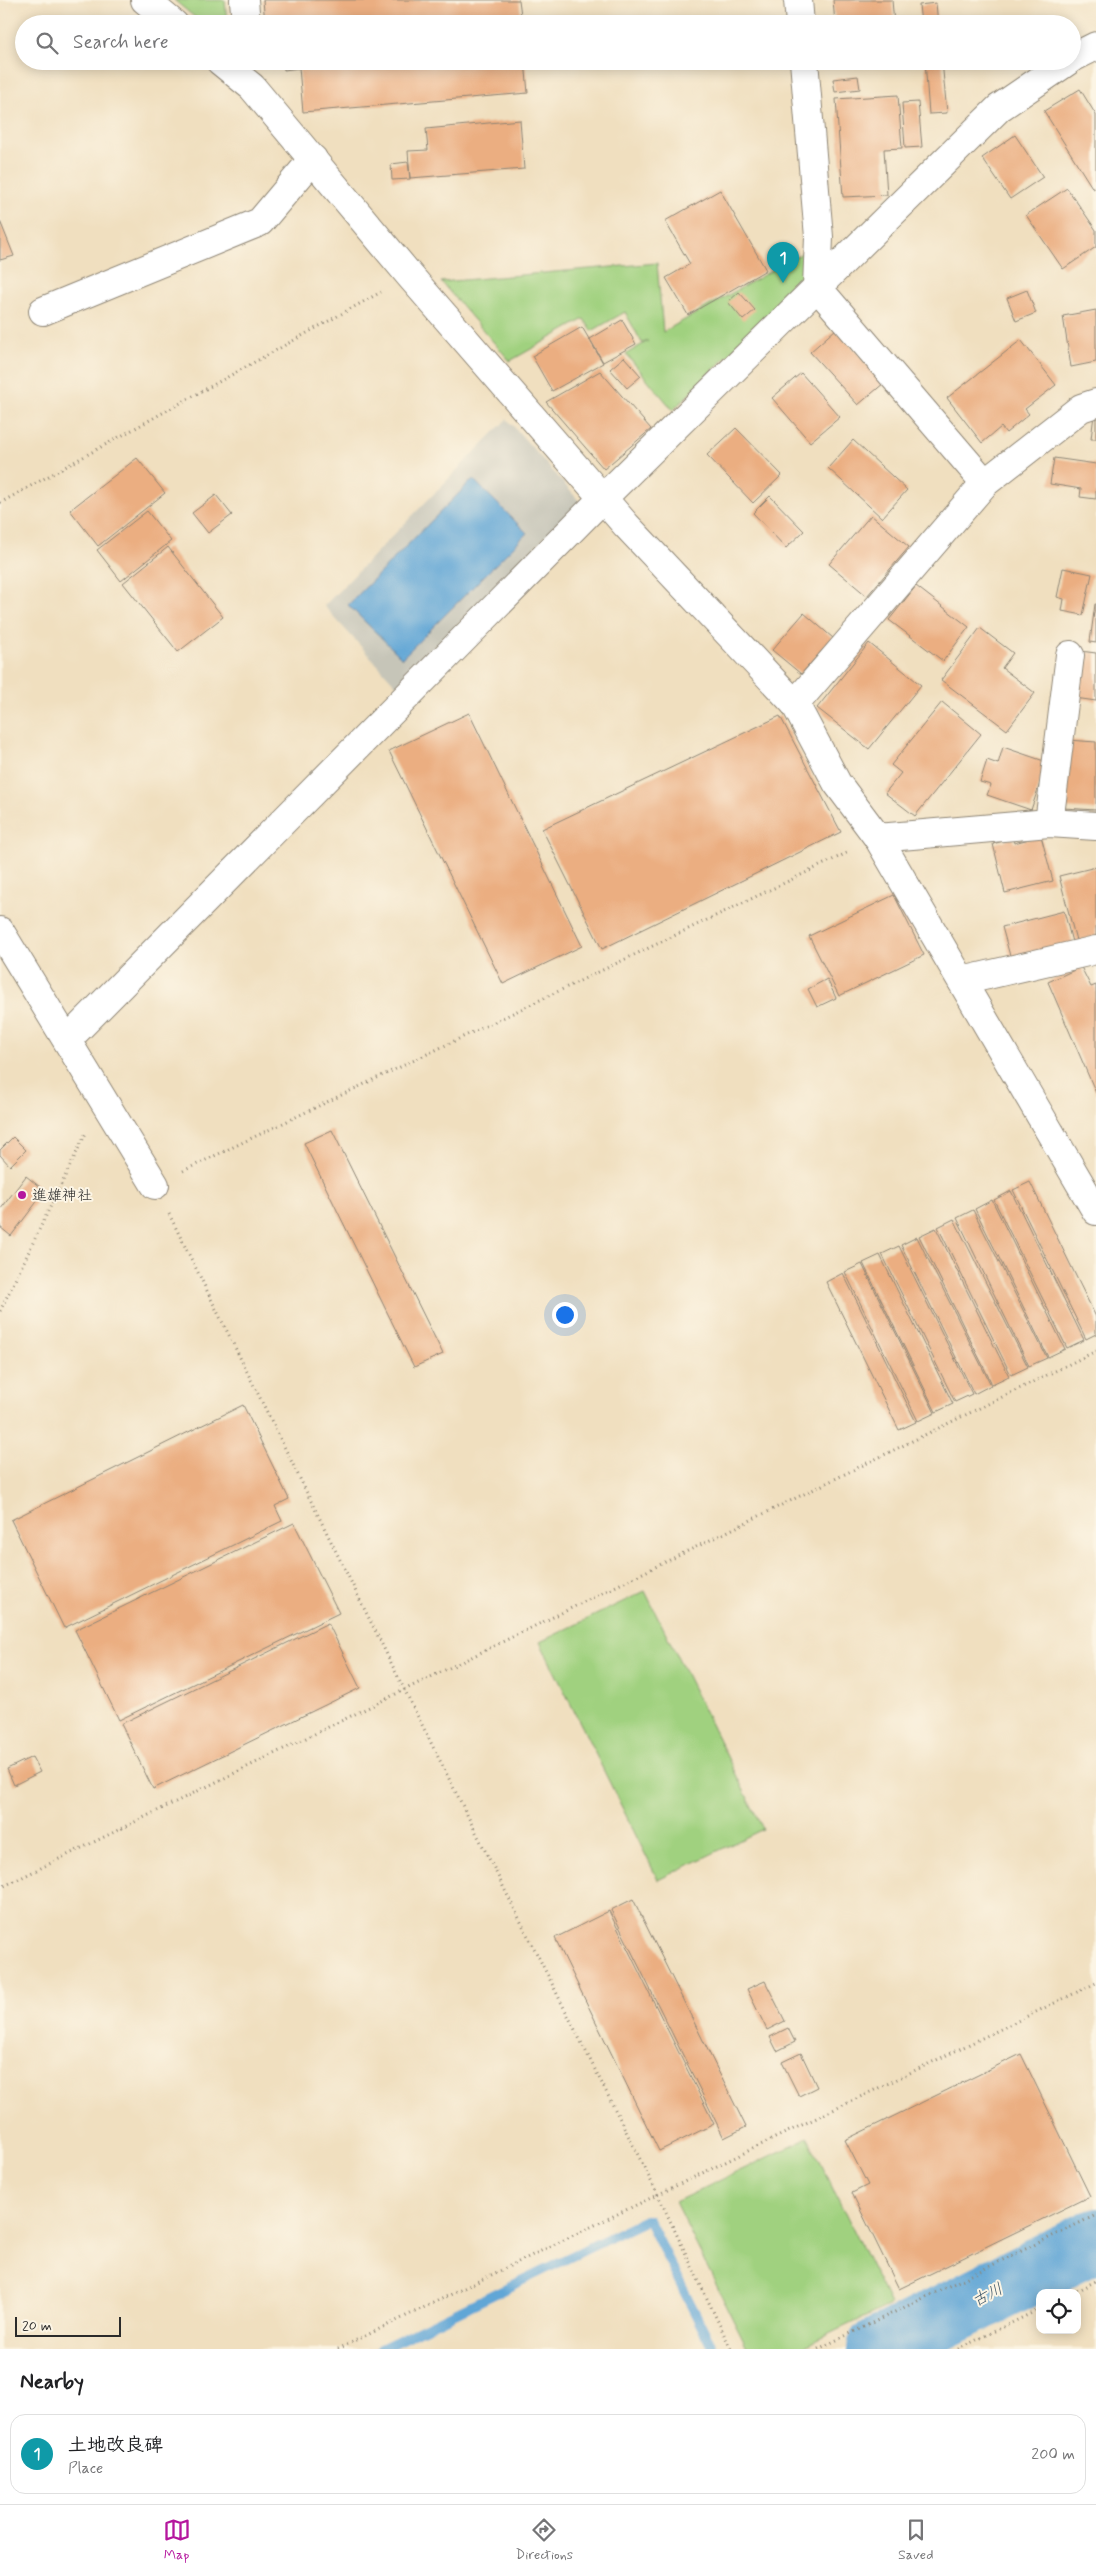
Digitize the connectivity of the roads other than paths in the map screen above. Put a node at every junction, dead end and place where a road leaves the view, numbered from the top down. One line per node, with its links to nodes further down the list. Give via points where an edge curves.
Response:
1 (145, 0): 4 (street)
2 (244, 0): 5 (street)
3 (798, 0): 6 (street)
4 (163, 15)
5 (245, 15)
6 (799, 15)
7 (1096, 46): 8 (street)
8 (1081, 54)
9 (805, 70): 13 (street, via 819,237)
10 (1055, 70): 13 (street, via 1000,108)
11 (250, 74): 12 (street)
12 (313, 159): 14 (street, via 260,222); 17 (street)
13 (817, 288): 16 (street); 17 (street)
14 (43, 311)
15 (1096, 403): 16 (street, via 1081,408)
16 (986, 483): 19 (street)
17 (603, 498): 19 (street); 26 (street)
18 (1070, 655): 20 (street)
19 (795, 704): 22 (street, via 837,783)
20 (1048, 824): 21 (street); 22 (street)
21 (1096, 826)
22 (878, 838): 25 (street)
23 (0, 931): 26 (street)
24 (1096, 950): 25 (street)
25 (962, 981): 28 (street)
26 (67, 1040): 27 (street)
27 (155, 1185)
28 (1096, 1211)

